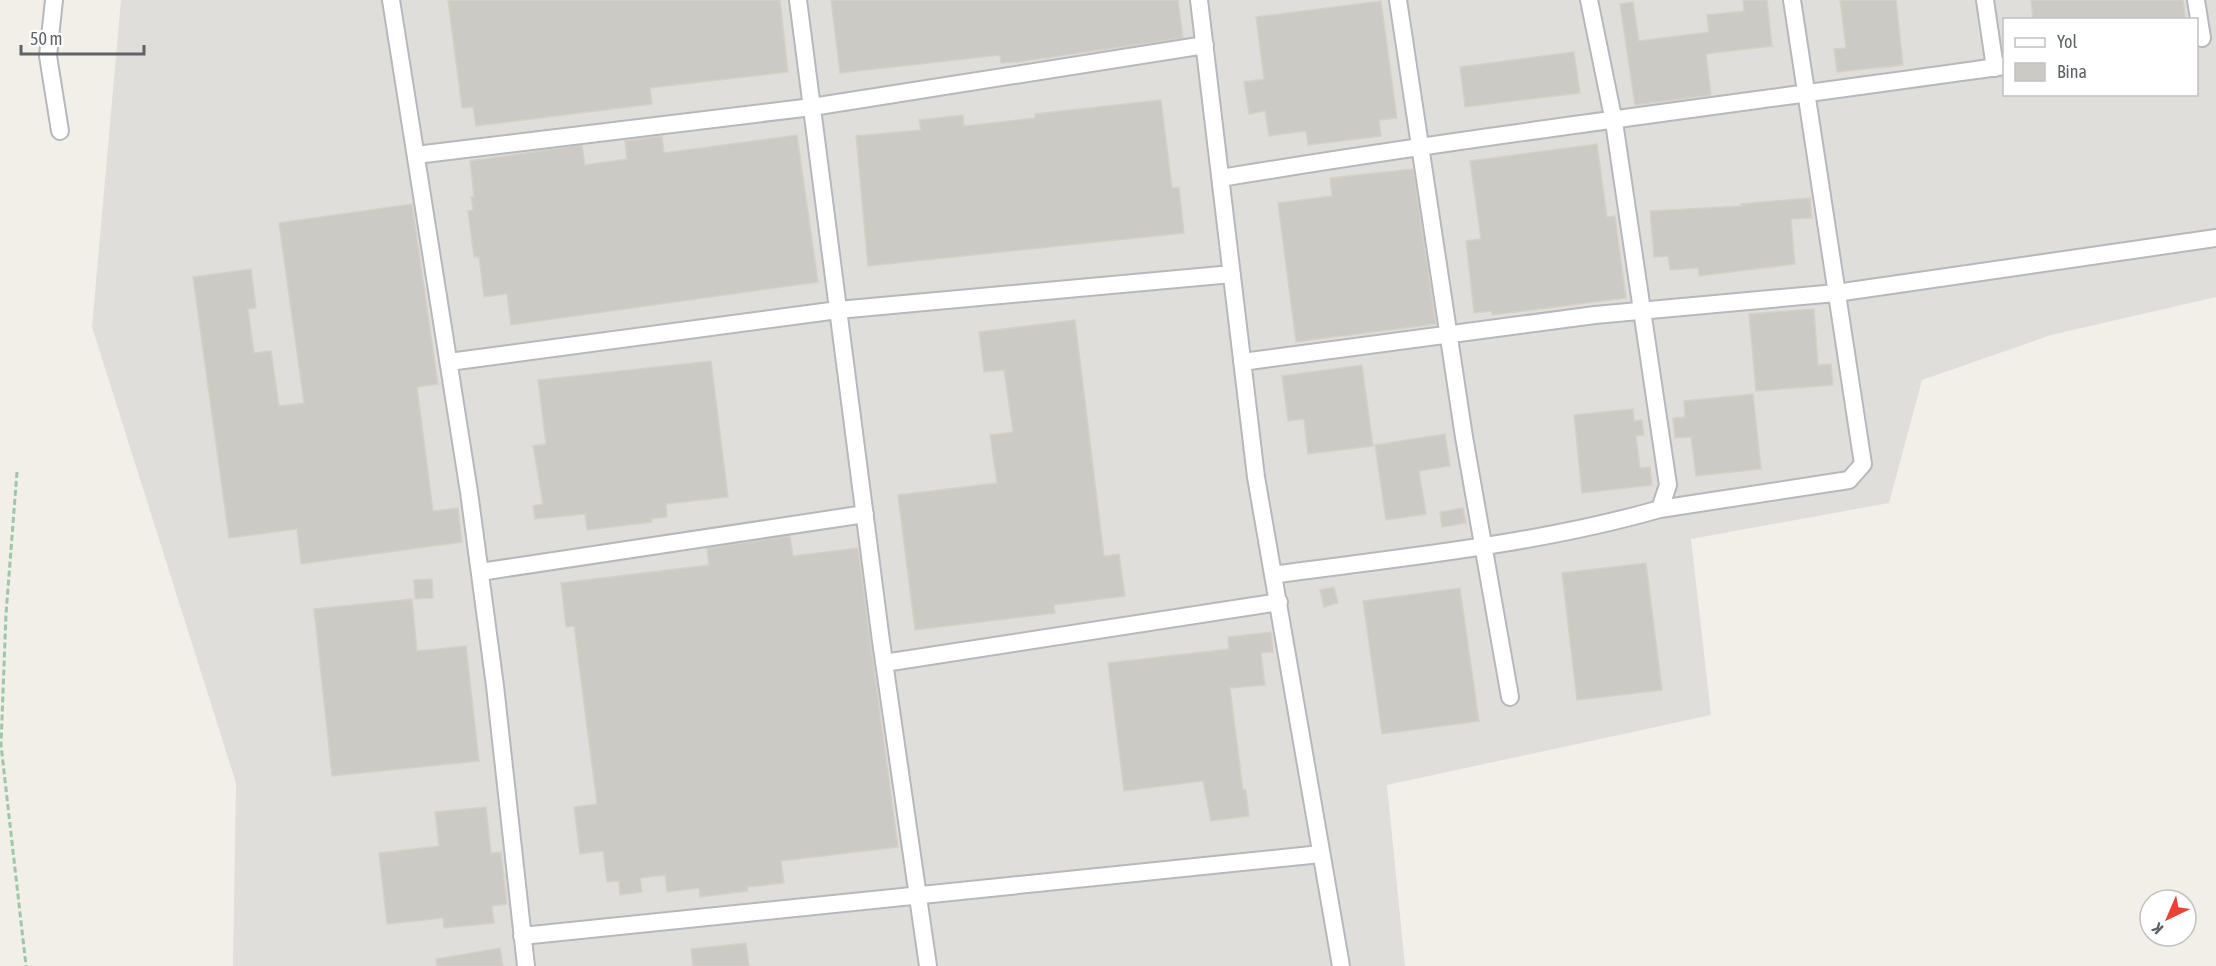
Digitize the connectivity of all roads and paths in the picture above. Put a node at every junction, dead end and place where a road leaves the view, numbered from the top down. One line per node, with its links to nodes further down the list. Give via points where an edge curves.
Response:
1 (54, 0): 16 (street, via 48,56)
2 (391, 0): 18 (street)
3 (798, 0): 14 (street)
4 (1199, 0): 11 (street)
5 (1398, 0): 17 (street)
6 (1589, 0): 15 (street)
7 (1791, 0): 13 (street)
8 (1985, 0): 12 (street)
9 (2196, 0): 10 (street)
10 (2205, 38)
11 (1205, 45): 14 (street); 19 (street)
12 (2000, 67): 13 (street)
13 (1806, 94): 15 (street); 22 (street)
14 (812, 107): 18 (street); 23 (street)
15 (1614, 122): 17 (street); 24 (street)
16 (60, 131)
17 (1421, 145): 19 (street); 25 (street)
18 (416, 155): 26 (street)
19 (1221, 178): 21 (street)
20 (2216, 238): 22 (street)
21 (1232, 274): 23 (street); 27 (street)
22 (1836, 293): 24 (street); 29 (street, via 1863,464 1849,480)
23 (838, 310): 26 (street); 30 (street)
24 (1640, 312): 25 (street); 29 (street, via 1668,485)
25 (1451, 335): 27 (street); 31 (street)
26 (449, 362): 32 (street)
27 (1242, 362): 33 (street)
28 (17, 472): 40 (path, via 1,745)
29 (1660, 509): 31 (street)
30 (865, 514): 32 (street); 35 (street)
31 (1484, 546): 33 (street); 36 (street)
32 (480, 572): 39 (street)
33 (1273, 575): 34 (street)
34 (1279, 602): 35 (street); 37 (street)
35 (884, 663): 38 (street)
36 (1510, 696)
37 (1321, 854): 38 (street); 43 (street)
38 (917, 896): 39 (street); 42 (street)
39 (522, 936): 41 (street)
40 (26, 966)
41 (526, 966)
42 (927, 966)
43 (1341, 966)

